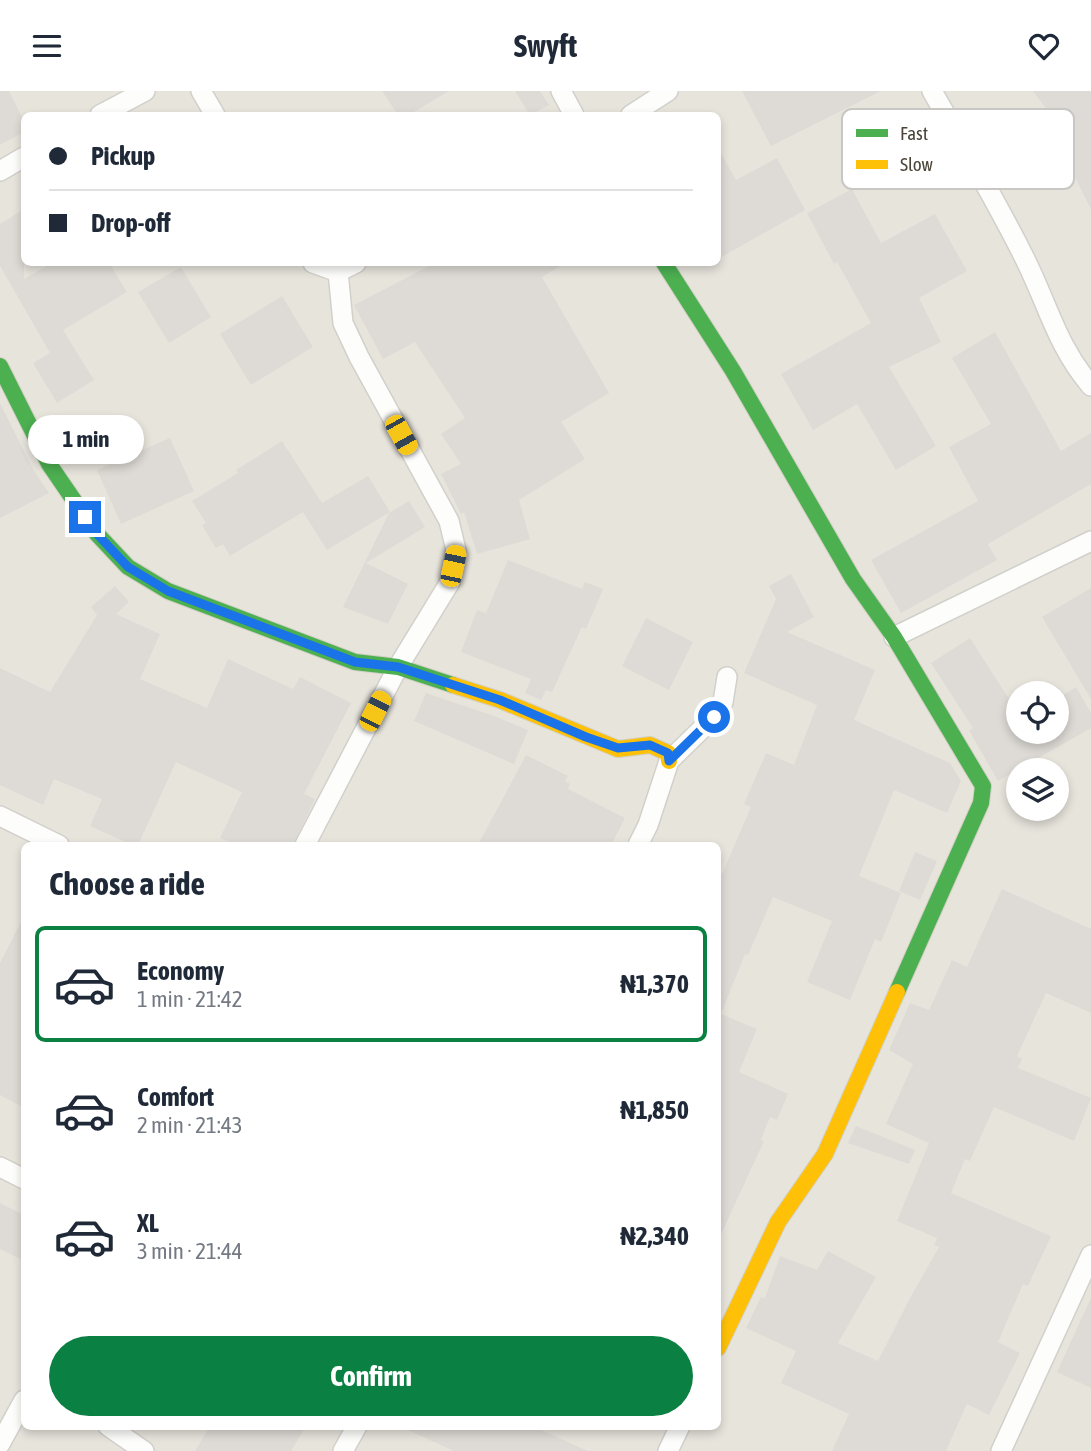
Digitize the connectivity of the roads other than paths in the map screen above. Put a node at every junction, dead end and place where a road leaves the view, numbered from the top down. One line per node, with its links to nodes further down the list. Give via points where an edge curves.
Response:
1 (145, 91): 7 (street)
2 (201, 91): 8 (street)
3 (561, 91): 9 (street)
4 (668, 91): 10 (street)
5 (932, 91): 6 (street)
6 (942, 109)
7 (106, 112)
8 (213, 112)
9 (572, 112)
10 (636, 112)
11 (21, 159): 12 (street)
12 (0, 171)
13 (987, 189): 19 (street, via 1039,286 1053,328)
14 (321, 266): 17 (street)
15 (350, 266): 17 (street)
16 (666, 266): 21 (street, via 733,371 853,579)
17 (338, 272): 22 (street, via 343,323 449,521 456,549 450,582)
18 (0, 366): 22 (street, via 49,464 97,534 128,567 168,591 355,662)
19 (1091, 386)
20 (1091, 541): 21 (street)
21 (894, 636): 32 (street, via 983,786 981,803 824,1154 778,1221)
22 (398, 667): 24 (street, via 500,700 618,748 650,745 662,749); 27 (street)
23 (727, 677): 24 (street, via 723,702 714,717)
24 (669, 761): 28 (street)
25 (0, 816): 26 (street)
26 (53, 842)
27 (307, 842)
28 (640, 842)
29 (0, 1167): 30 (street)
30 (21, 1178)
31 (1091, 1255): 38 (street)
32 (721, 1341)
33 (21, 1410): 37 (street)
34 (114, 1430): 39 (street)
35 (354, 1430): 40 (street)
36 (678, 1430): 41 (street)
37 (0, 1444)
38 (1008, 1449)
39 (144, 1451)
40 (343, 1451)
41 (668, 1451)

